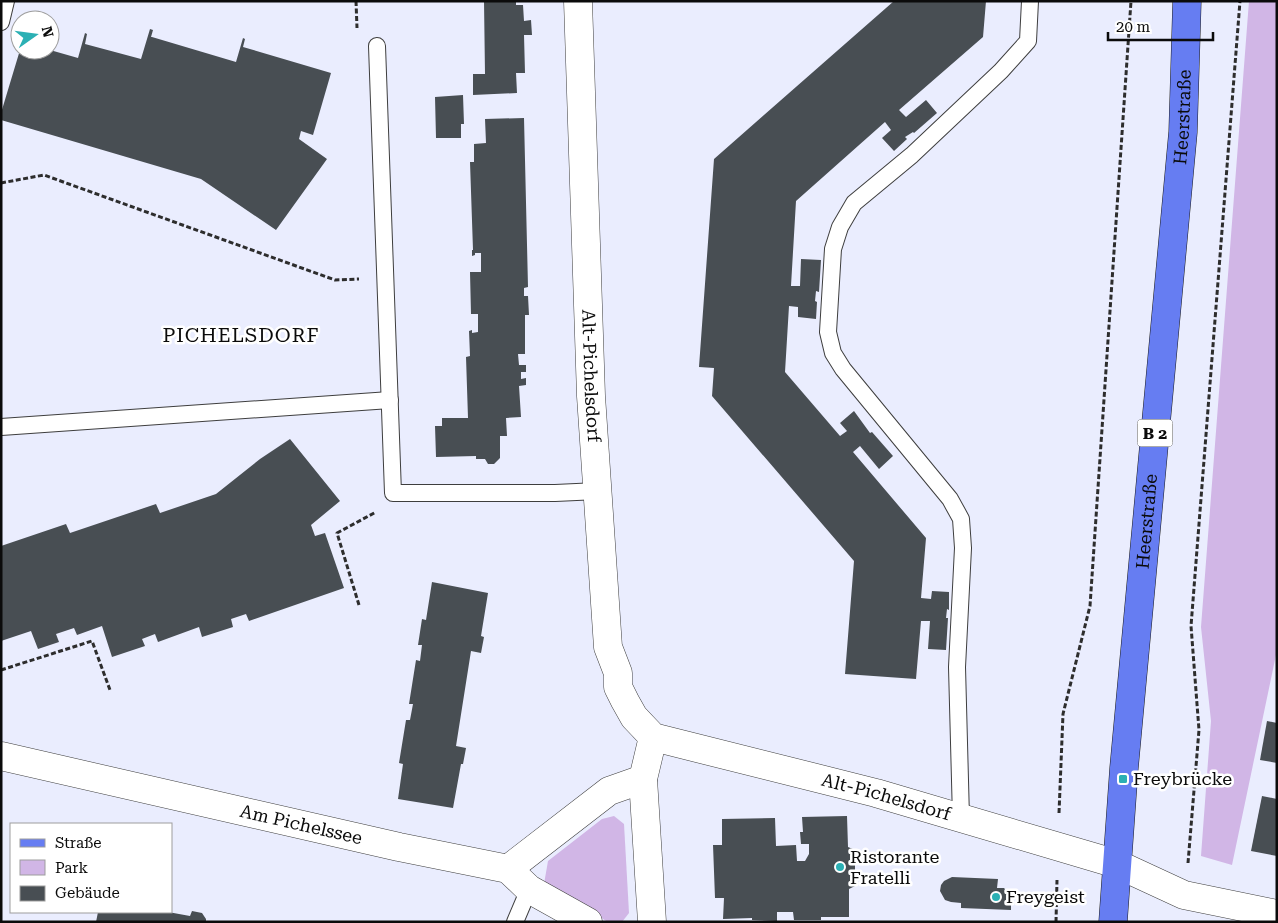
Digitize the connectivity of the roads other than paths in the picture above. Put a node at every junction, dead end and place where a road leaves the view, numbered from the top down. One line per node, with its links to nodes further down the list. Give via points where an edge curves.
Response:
1 (6, 1): 5 (lane)
2 (578, 1): 9 (street, Alt-Pichelsdorf, via 591,396)
3 (1030, 1): 13 (lane, via 1028,41 918,149 854,203 840,227 833,249 828,332 833,353 842,369 950,499 961,519 957,666)
4 (1187, 1): 14 (main road, Heerstraße / B 2, via 1183,132)
5 (1, 22)
6 (377, 46): 7 (lane)
7 (390, 400): 8 (lane); 9 (lane, via 393,493)
8 (1, 427)
9 (598, 491): 10 (street, Alt-Pichelsdorf, via 608,647 625,701 634,717)
10 (654, 737): 12 (street); 13 (street, Alt-Pichelsdorf)
11 (1, 756): 15 (street, Am Pichelssee)
12 (643, 779): 15 (street, via 609,791); 21 (street)
13 (961, 818): 14 (street, Alt-Pichelsdorf)
14 (1117, 864): 17 (street, Alt-Pichelsdorf); 22 (main road, Heerstraße / B 2)
15 (508, 869): 16 (street)
16 (529, 889): 19 (lane); 20 (street)
17 (1232, 913): 18 (street, Alt-Pichelsdorf)
18 (1277, 914)
19 (515, 922)
20 (588, 922)
21 (652, 922)
22 (1113, 922)

